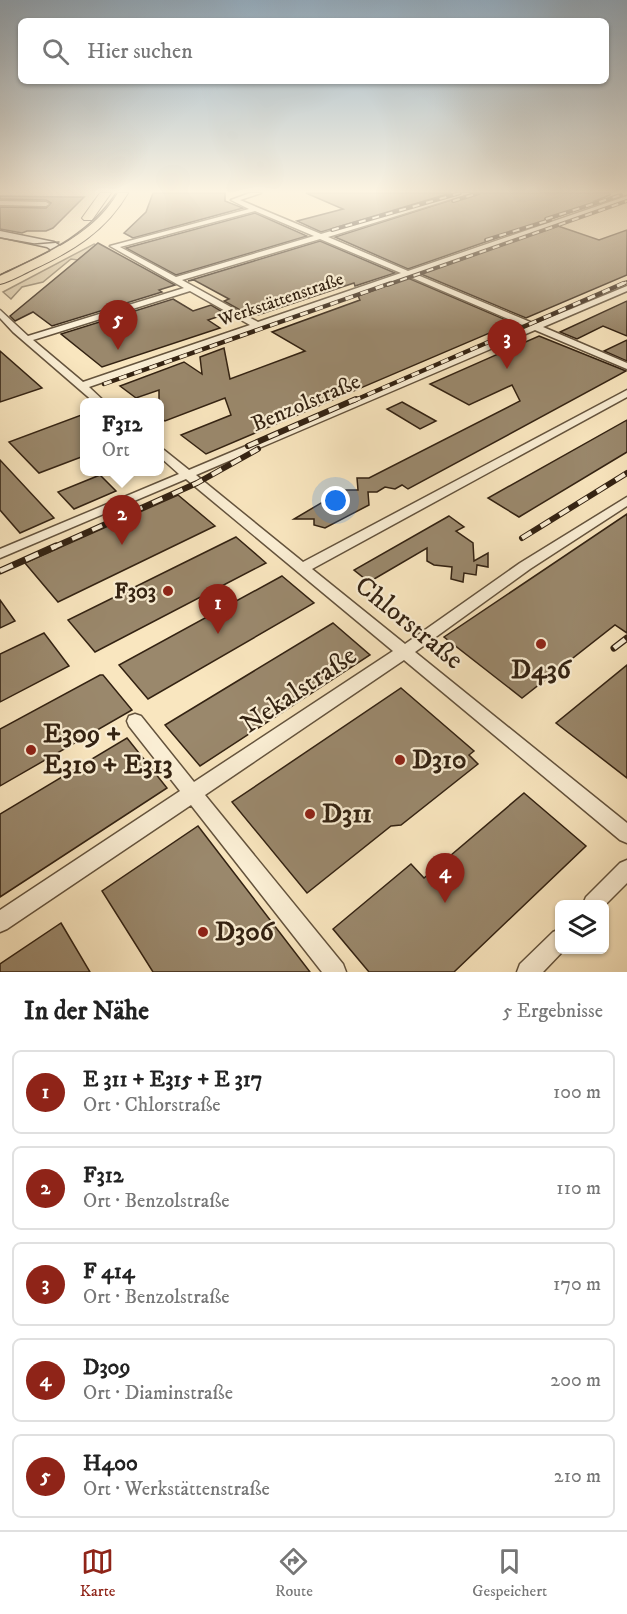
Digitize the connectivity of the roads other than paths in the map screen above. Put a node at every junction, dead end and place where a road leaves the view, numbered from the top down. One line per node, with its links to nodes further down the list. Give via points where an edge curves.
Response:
1 (14, 238): 9 (main road)
2 (62, 238): 9 (main road)
3 (73, 238): 9 (main road)
4 (143, 238): 13 (street, via 114,246)
5 (316, 238): 13 (street)
6 (324, 238): 11 (street)
7 (510, 238): 11 (street, Werkstättenstraße)
8 (0, 241): 9 (main road)
9 (48, 249): 10 (main road); 12 (main road)
10 (0, 269)
11 (409, 273): 17 (street, Werkstättenstraße); 18 (street)
12 (0, 279)
13 (175, 280): 14 (street)
14 (191, 288): 17 (street); 19 (street)
15 (627, 288): 18 (street, Benzolstraße)
16 (2, 317): 19 (street)
17 (256, 325): 21 (street, Werkstättenstraße)
18 (535, 327): 20 (street); 25 (street, Benzolstraße)
19 (27, 339): 21 (street)
20 (627, 366)
21 (82, 386): 23 (street)
22 (627, 393): 28 (street)
23 (96, 398)
24 (164, 456): 25 (street, Chlorstraße)
25 (188, 475): 27 (street, Benzolstraße); 28 (street, Chlorstraße)
26 (627, 501): 29 (street, Nekalstraße, via 525,566)
27 (0, 555)
28 (302, 568): 29 (street, Chlorstraße)
29 (404, 652): 31 (street, Nekalstraße); 32 (street, Chlorstraße)
30 (135, 722): 31 (street)
31 (193, 794): 35 (street, Nekalstraße); 37 (street)
32 (627, 834)
33 (627, 869): 34 (street)
34 (597, 900)
35 (0, 922)
36 (555, 944): 38 (street)
37 (335, 972)
38 (528, 972)

